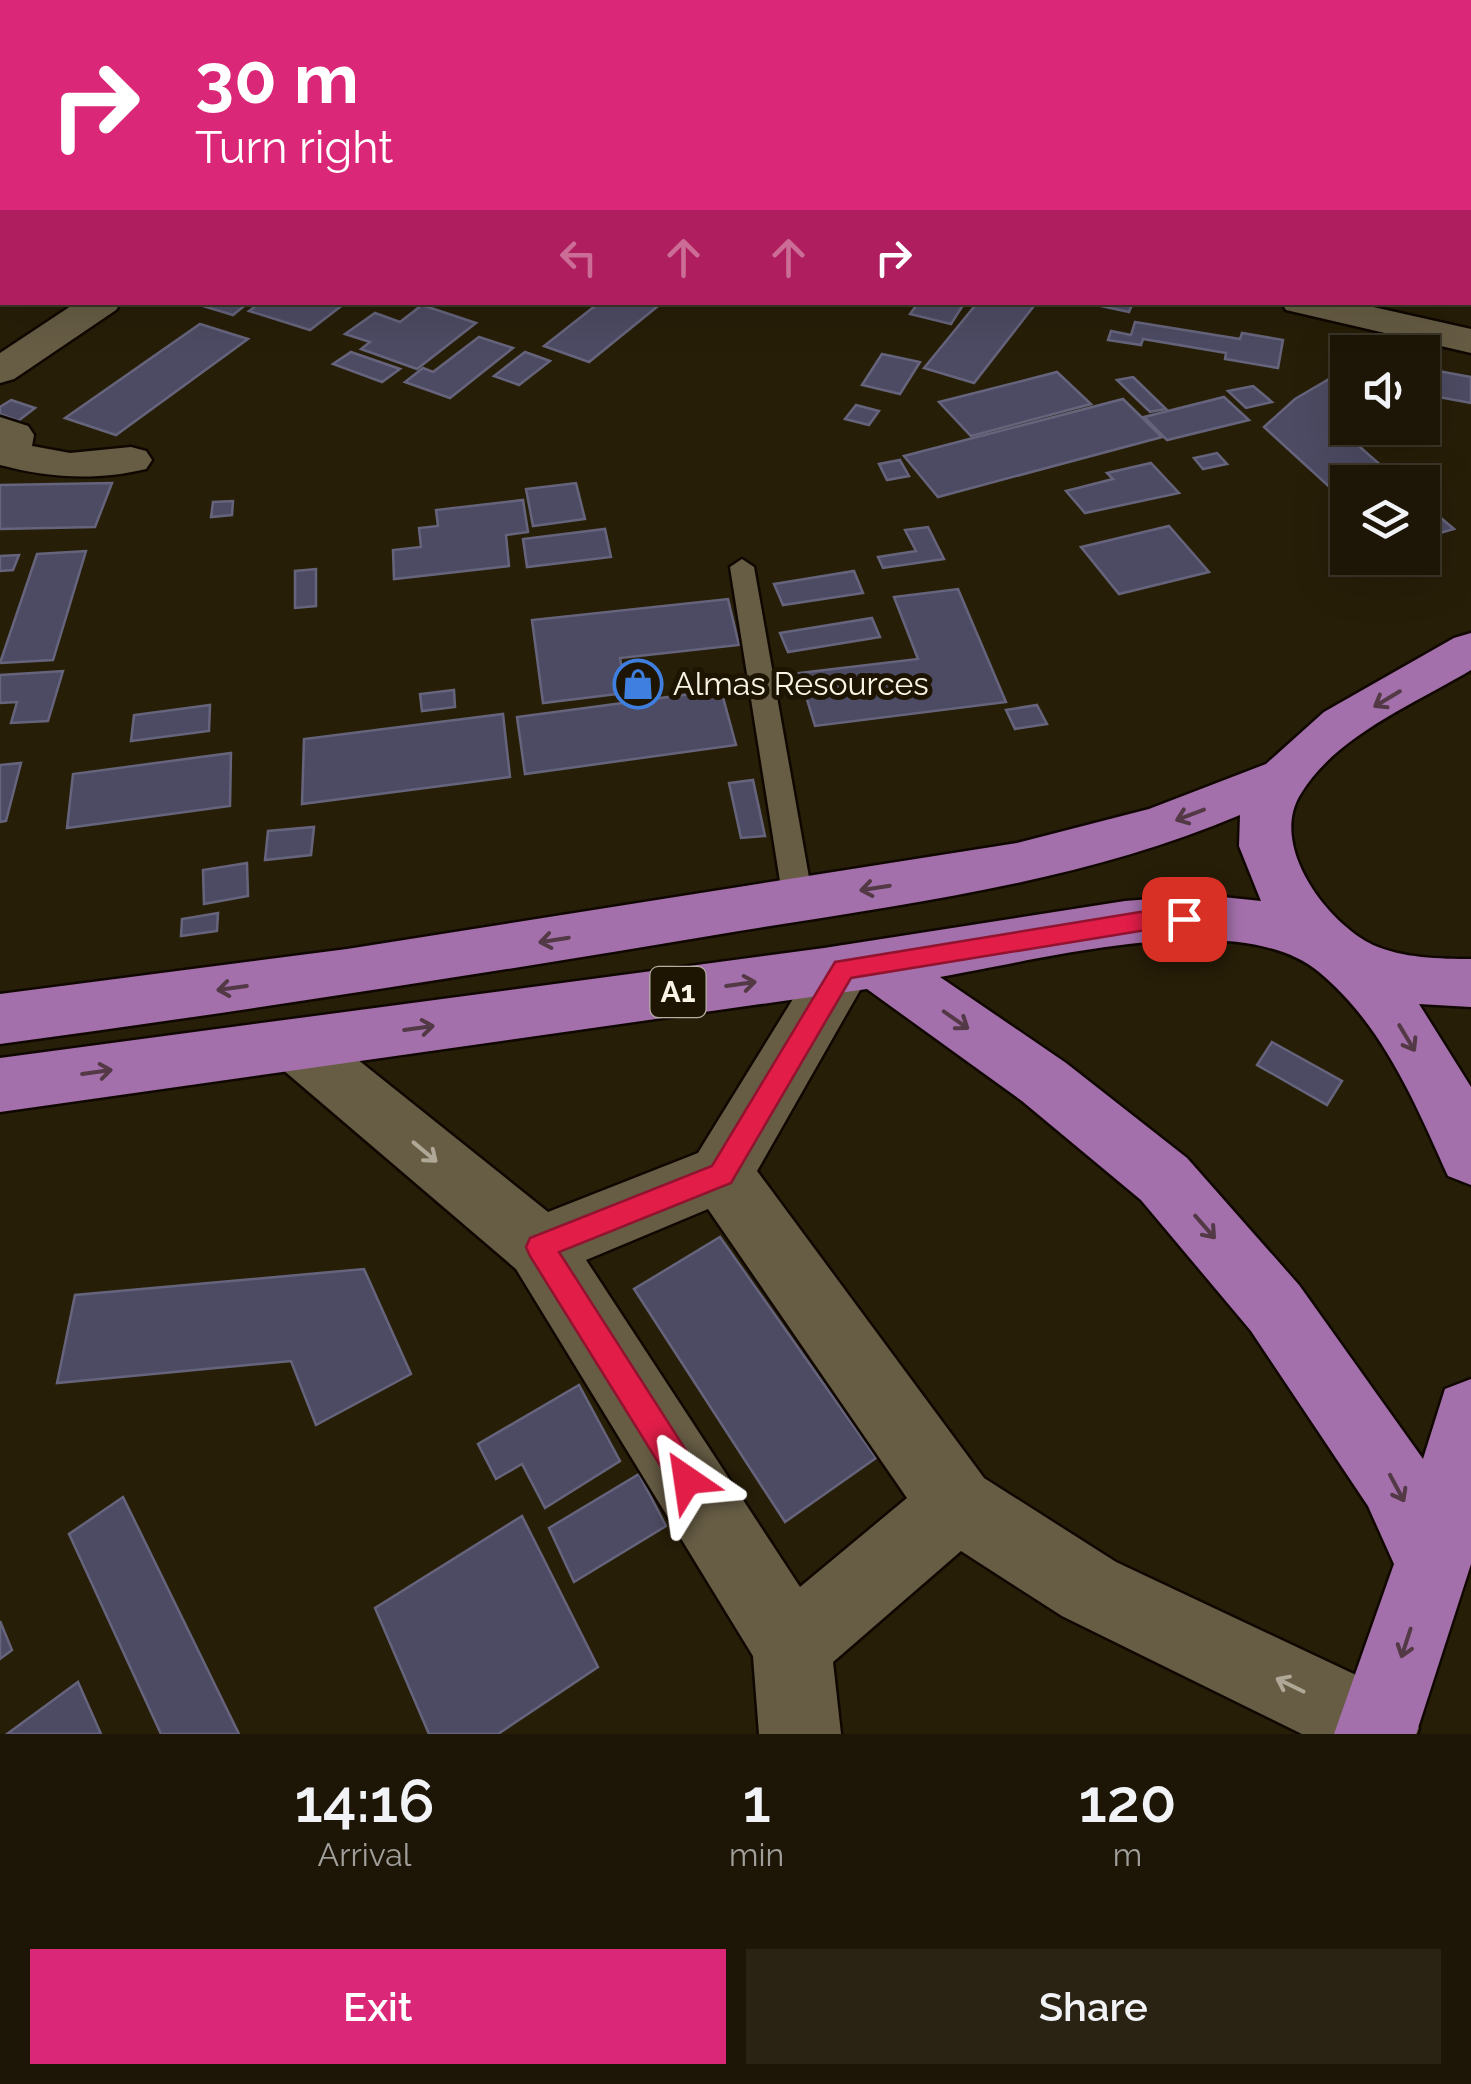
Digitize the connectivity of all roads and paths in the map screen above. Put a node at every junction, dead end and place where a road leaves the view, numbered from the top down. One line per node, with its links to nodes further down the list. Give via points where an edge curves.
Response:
1 (99, 305): 4 (street)
2 (1312, 305): 3 (street)
3 (1471, 341)
4 (0, 371)
5 (0, 430): 6 (street, via 14,435 9,454 70,466)
6 (131, 460)
7 (742, 567): 10 (lane)
8 (1471, 649): 9 (highway, one-way to 9, via 1336,730)
9 (1282, 781): 10 (highway, A1, one-way to 10, via 1071,852); 11 (highway, via 1264,820 1270,864 1308,924)
10 (798, 900): 14 (highway, A1, one-way to 14, via 347,973)
11 (1349, 960): 12 (highway, A1, via 1284,930 1184,919); 13 (highway); 17 (highway, one-way to 17, via 1396,1018 1461,1127)
12 (860, 967): 15 (highway, A1, one-way to 12); 18 (street); 22 (highway, one-way to 22, via 1044,1082 1164,1179 1275,1308 1394,1480)
13 (1471, 984)
14 (0, 1020)
15 (296, 1045): 16 (highway, A1, one-way to 15); 19 (street, one-way to 19)
16 (0, 1085)
17 (1471, 1156)
18 (722, 1174): 19 (street); 21 (street)
19 (540, 1247): 23 (street)
20 (1471, 1415): 22 (highway)
21 (957, 1506): 23 (street); 24 (street, one-way to 21, via 1089,1589)
22 (1433, 1563): 24 (highway, one-way to 24)
23 (792, 1646): 25 (street)
24 (1377, 1731)
25 (800, 1734)

